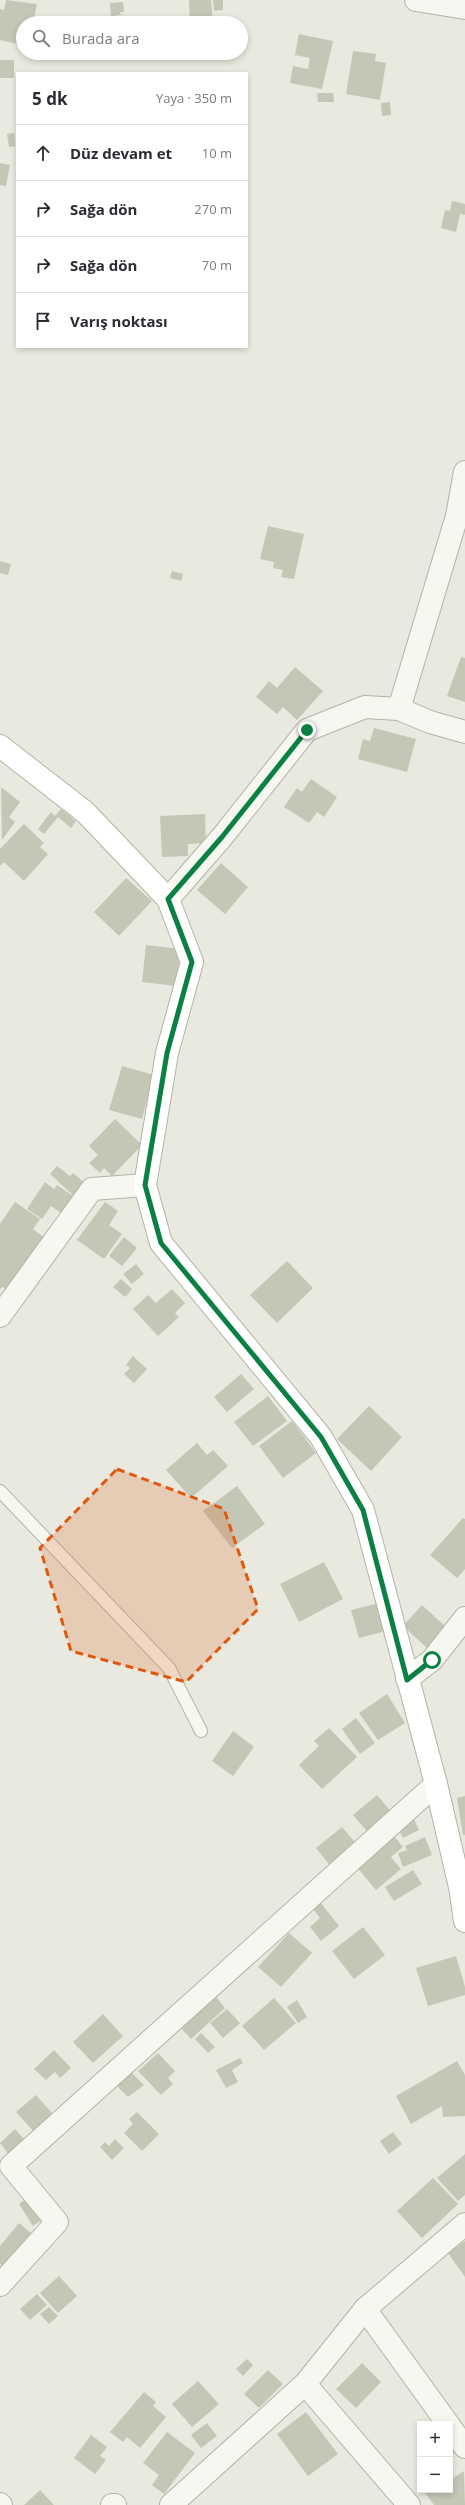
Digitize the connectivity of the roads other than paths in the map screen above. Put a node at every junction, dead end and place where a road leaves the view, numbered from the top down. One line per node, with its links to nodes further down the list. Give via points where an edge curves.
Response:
1 (416, 0): 2 (street)
2 (465, 8)
3 (465, 472): 4 (street, via 457,516)
4 (399, 709): 5 (street, via 430,722); 7 (street, via 366,707 307,730 222,837)
5 (465, 732)
6 (0, 746): 7 (street, via 85,812)
7 (168, 899): 8 (street, via 192,962 167,1053)
8 (145, 1185): 9 (street, via 92,1189); 12 (street, via 161,1243 321,1437 363,1510)
9 (0, 1316)
10 (0, 1491): 13 (lane, via 169,1668)
11 (465, 1618): 12 (street, via 432,1660)
12 (407, 1680): 14 (street)
13 (201, 1731)
14 (436, 1784): 15 (street, via 460,1887); 16 (street)
15 (465, 1921)
16 (5, 2161): 18 (street, via 57,2222)
17 (465, 2224): 19 (street)
18 (0, 2285)
19 (364, 2309): 20 (street); 21 (street)
20 (305, 2384): 24 (street); 25 (street)
21 (446, 2421)
22 (453, 2431): 23 (street)
23 (465, 2448)
24 (171, 2505)
25 (409, 2505)

